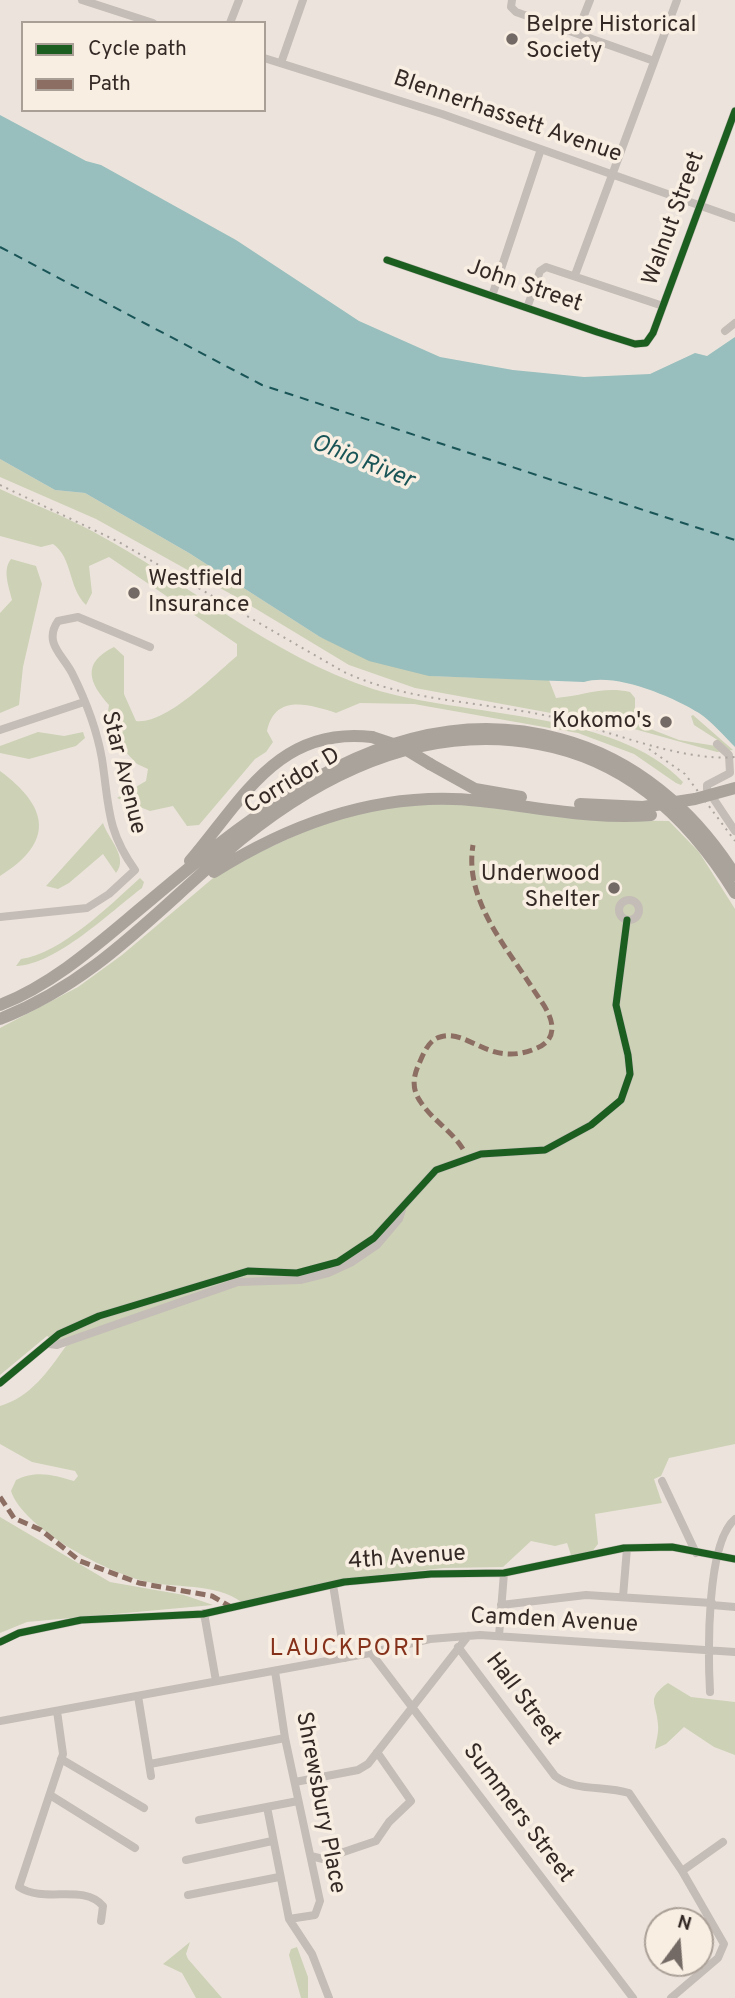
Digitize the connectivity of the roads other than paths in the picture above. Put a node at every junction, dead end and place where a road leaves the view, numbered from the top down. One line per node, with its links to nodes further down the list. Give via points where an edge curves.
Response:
1 (82, 0): 7 (street)
2 (239, 0): 8 (street)
3 (303, 0): 12 (street)
4 (590, 0): 9 (street)
5 (677, 0): 11 (street)
6 (511, 3): 9 (street, via 516,12)
7 (147, 21)
8 (231, 21)
9 (577, 33): 11 (street)
10 (266, 59): 12 (street, Blennerhassett Avenue)
11 (654, 61): 15 (street)
12 (281, 63): 14 (street, Blennerhassett Avenue)
13 (735, 111): 16 (street, Walnut Street)
14 (541, 149): 15 (street, Blennerhassett Avenue); 20 (street)
15 (612, 174): 16 (street, Blennerhassett Avenue); 19 (street)
16 (701, 206): 17 (street, Blennerhassett Avenue); 21 (street, Walnut Street)
17 (735, 218)
18 (387, 260): 20 (street, John Street)
19 (575, 275): 21 (street); 22 (street, via 541,269)
20 (492, 296): 22 (street, John Street)
21 (663, 306): 25 (street, Walnut Street)
22 (527, 308): 25 (street, John Street, via 635,344)
23 (735, 323): 24 (street)
24 (725, 331)
25 (649, 341)
26 (150, 648): 27 (street, Star Avenue, via 78,617 58,621 52,636 55,649 69,666)
27 (84, 702): 28 (street); 38 (street, Star Avenue, via 96,735 104,797 116,837 135,870 88,908)
28 (0, 730)
29 (718, 744): 33 (street, via 729,755 730,773 707,789)
30 (735, 788): 32 (highway, bridge)
31 (735, 796): 32 (highway)
32 (647, 811): 35 (highway, bridge, via 490,793 463,784 402,747 372,737 325,738 277,760); 36 (highway, via 600,815 463,799 381,804 289,830)
33 (735, 831)
34 (735, 875): 35 (highway, Corridor D, via 690,816 632,769 551,736 482,729 405,740 332,767 274,802)
35 (171, 882): 40 (highway, Corridor D, via 54,977)
36 (192, 885): 37 (highway, Corridor D, via 278,811 330,779 415,747 500,739 575,753 636,783 687,827); 41 (highway, Corridor D, via 99,965 55,994)
37 (735, 893)
38 (0, 917)
39 (627, 920): 42 (street, via 616,1003 630,1065 621,1100 591,1125 545,1150 481,1154 436,1170 403,1206 400,1219)
40 (0, 1005)
41 (0, 1019)
42 (382, 1235): 43 (street, via 326,1267 297,1273 248,1270); 44 (street, via 365,1254 328,1273 300,1280 252,1280)
43 (195, 1285): 44 (street); 45 (street, via 78,1324)
44 (199, 1296): 45 (street)
45 (49, 1344): 46 (street)
46 (0, 1383)
47 (662, 1481): 50 (street)
48 (735, 1519): 51 (street, via 725,1527)
49 (627, 1548): 50 (street, 4th Avenue, via 672,1547); 53 (street, 4th Avenue); 55 (street)
50 (696, 1553): 51 (street, 4th Avenue)
51 (715, 1557): 52 (street, 4th Avenue); 56 (street)
52 (735, 1559)
53 (504, 1573): 54 (street, 4th Avenue, via 431,1574); 57 (street)
54 (332, 1585): 59 (street, 4th Avenue); 67 (street)
55 (623, 1597): 56 (street); 57 (street, via 586,1595)
56 (712, 1604): 58 (street); 64 (street)
57 (501, 1605): 61 (street)
58 (735, 1607)
59 (204, 1613): 62 (street, 4th Avenue, via 81,1620 19,1633); 69 (street)
60 (468, 1636): 61 (street, Camden Avenue); 63 (street); 66 (street, Camden Avenue, via 430,1639)
61 (499, 1636): 64 (street, Camden Avenue)
62 (0, 1642)
63 (458, 1647): 72 (street); 91 (street, Hall Street, via 555,1776 575,1787 629,1793)
64 (708, 1650): 65 (street, Camden Avenue); 70 (street)
65 (735, 1652)
66 (371, 1653): 67 (street, Camden Avenue); 72 (street, Summers Street)
67 (345, 1658): 68 (street, Camden Avenue)
68 (275, 1671): 69 (street, Camden Avenue); 75 (street, Shrewsbury Place)
69 (216, 1681): 71 (street, Camden Avenue)
70 (710, 1692)
71 (138, 1696): 73 (street, Camden Avenue); 78 (street)
72 (412, 1706): 76 (street); 97 (street, Summers Street)
73 (57, 1711): 74 (street, Camden Avenue); 77 (street)
74 (0, 1721)
75 (285, 1738): 78 (street); 80 (street, Shrewsbury Place)
76 (377, 1752): 80 (street, via 358,1770); 89 (street, via 411,1801 376,1841 323,1859)
77 (61, 1759): 81 (street); 84 (street)
78 (150, 1764): 79 (street)
79 (151, 1776)
80 (295, 1783): 82 (street, Shrewsbury Place)
81 (50, 1795): 88 (street); 95 (street, via 19,1887 40,1895 81,1894 97,1899 103,1906)
82 (298, 1801): 83 (street); 89 (street, Shrewsbury Place)
83 (267, 1807): 85 (street); 86 (street)
84 (144, 1808)
85 (199, 1820)
86 (272, 1841): 90 (street); 92 (street)
87 (723, 1842): 91 (street)
88 (135, 1848)
89 (310, 1856): 94 (street, Shrewsbury Place, via 319,1910 315,1915)
90 (186, 1860)
91 (682, 1871): 98 (street, via 724,1944 718,1958)
92 (279, 1877): 93 (street); 94 (street)
93 (188, 1895)
94 (289, 1919): 96 (street, via 312,1954)
95 (100, 1921)
96 (329, 1998)
97 (634, 1998)
98 (671, 1998)

